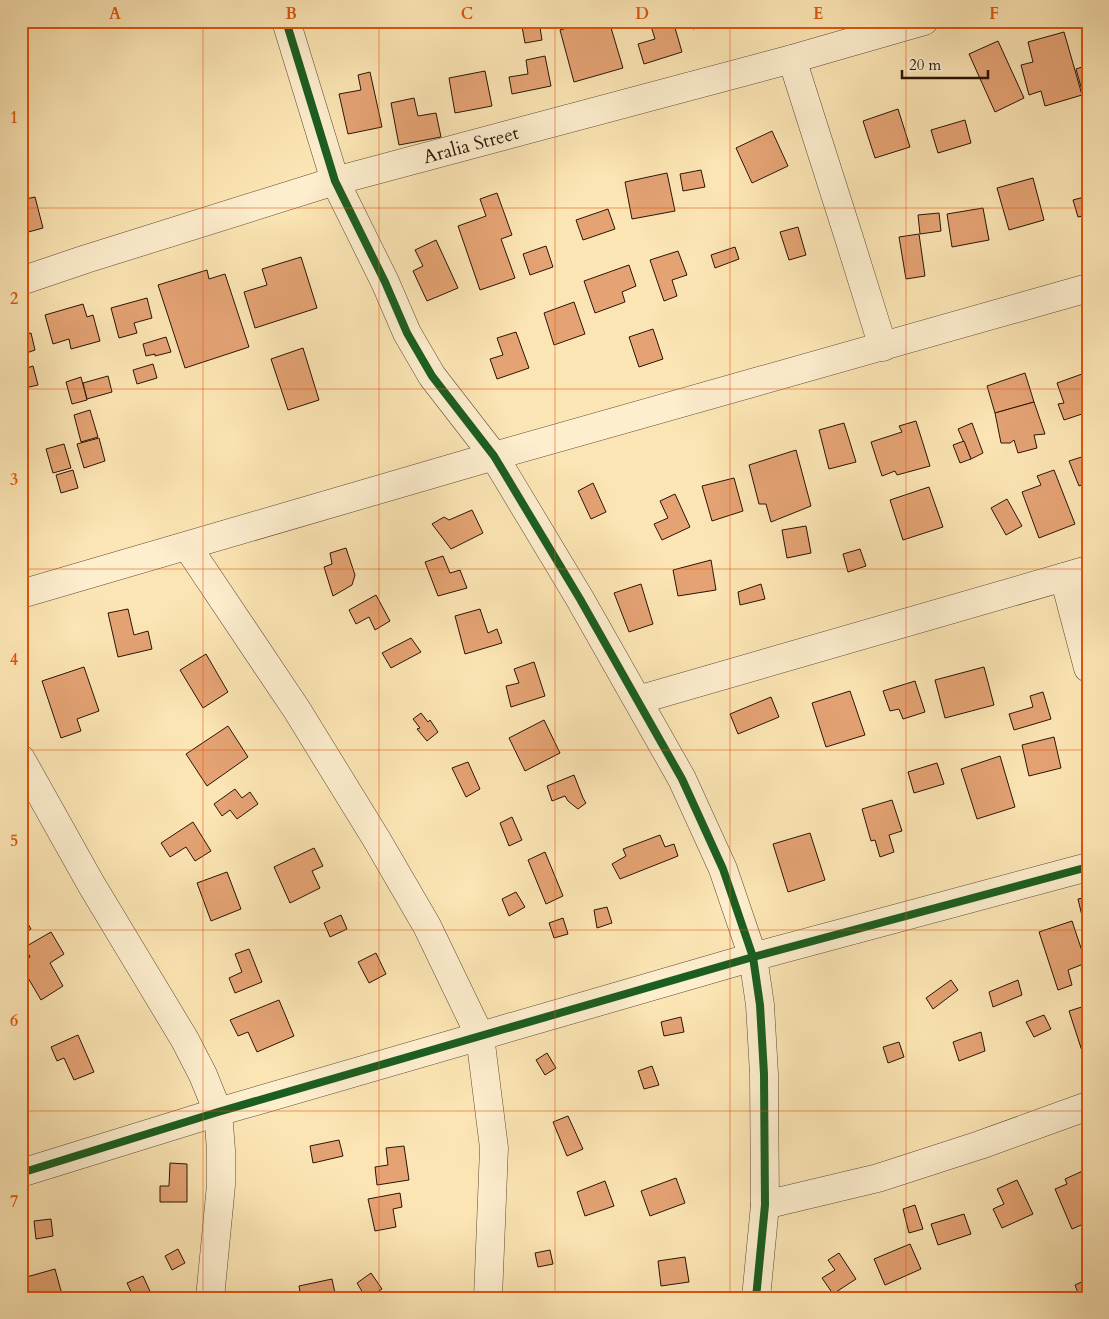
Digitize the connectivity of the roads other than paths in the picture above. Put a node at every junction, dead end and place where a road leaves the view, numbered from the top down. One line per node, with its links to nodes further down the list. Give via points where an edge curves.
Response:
1 (286, 21): 4 (street)
2 (924, 21): 3 (street, Aralia Street)
3 (792, 59): 4 (street, Aralia Street); 7 (street)
4 (335, 181): 5 (street, Aralia Street); 8 (street, via 407,334 432,376)
5 (21, 281)
6 (1088, 288): 7 (street)
7 (883, 347): 8 (street)
8 (494, 456): 9 (street); 13 (street)
9 (187, 546): 11 (street); 17 (street, via 297,710 377,840 427,926)
10 (1076, 574): 12 (street); 13 (street)
11 (21, 594)
12 (1088, 668)
13 (638, 700): 16 (street, via 682,779 723,869)
14 (21, 759): 19 (street, via 91,884 185,1040)
15 (1088, 867): 16 (street)
16 (753, 957): 17 (street); 21 (street, via 760,1005)
17 (480, 1036): 19 (street); 23 (street, via 494,1148)
18 (1088, 1106): 21 (street, via 878,1178)
19 (218, 1112): 20 (street); 22 (street, via 221,1185)
20 (21, 1173)
21 (766, 1205): 24 (street)
22 (210, 1298)
23 (488, 1298)
24 (756, 1298)

